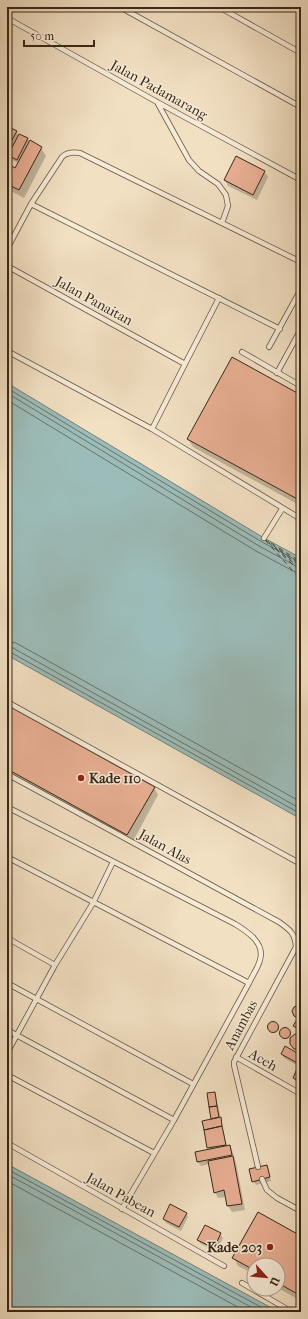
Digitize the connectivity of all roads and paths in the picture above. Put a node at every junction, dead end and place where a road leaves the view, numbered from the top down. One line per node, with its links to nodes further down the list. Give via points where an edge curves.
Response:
1 (120, 7): 8 (lane)
2 (219, 7): 6 (lane)
3 (295, 7): 4 (lane)
4 (301, 10)
5 (7, 18): 7 (lane, Jalan Padamarang)
6 (301, 53)
7 (157, 102): 9 (lane, Jalan Padamarang); 11 (lane, via 189,160 226,194 228,206)
8 (301, 107)
9 (301, 180)
10 (31, 204): 11 (lane, via 62,157 74,152); 12 (lane); 16 (lane)
11 (222, 223): 13 (lane)
12 (7, 249)
13 (301, 262)
14 (7, 266): 22 (lane, Jalan Panaitan)
15 (301, 289): 17 (lane)
16 (219, 298): 17 (lane); 22 (lane)
17 (280, 329): 19 (lane)
18 (301, 329): 23 (lane)
19 (269, 347)
20 (7, 351): 25 (lane)
21 (242, 352): 23 (lane)
22 (185, 364): 25 (lane)
23 (277, 372): 24 (lane)
24 (301, 386)
25 (152, 430): 26 (lane)
26 (282, 509): 27 (lane); 28 (lane)
27 (301, 520)
28 (264, 538)
29 (7, 702): 34 (lane)
30 (7, 774): 38 (lane, Jalan Alas, via 279,922 296,938)
31 (7, 807): 33 (lane)
32 (7, 857): 35 (lane)
33 (113, 862): 35 (lane); 42 (lane, via 248,932 258,943 261,951 260,960)
34 (301, 864)
35 (93, 903): 40 (lane); 42 (lane)
36 (7, 938): 40 (lane)
37 (301, 941): 38 (lane, Anambas)
38 (296, 947): 39 (lane); 47 (lane, Anambas)
39 (301, 950)
40 (55, 965): 43 (lane)
41 (7, 983): 43 (lane)
42 (249, 983): 49 (lane)
43 (36, 1000): 45 (lane); 49 (lane)
44 (7, 1030): 45 (lane)
45 (17, 1036): 46 (lane); 51 (lane)
46 (7, 1053)
47 (236, 1057): 50 (lane, Aceh); 54 (lane, Anambas, via 234,1065)
48 (7, 1075): 53 (lane)
49 (193, 1084): 51 (lane)
50 (301, 1094)
51 (174, 1120): 53 (lane)
52 (7, 1143): 56 (lane, Jalan Pabean)
53 (154, 1153): 56 (lane)
54 (258, 1167)
55 (262, 1179): 57 (lane, via 268,1190 277,1198)
56 (122, 1209): 58 (lane, Jalan Pabean)
57 (301, 1212)
58 (224, 1266)
59 (242, 1283): 60 (lane)
60 (292, 1312)

